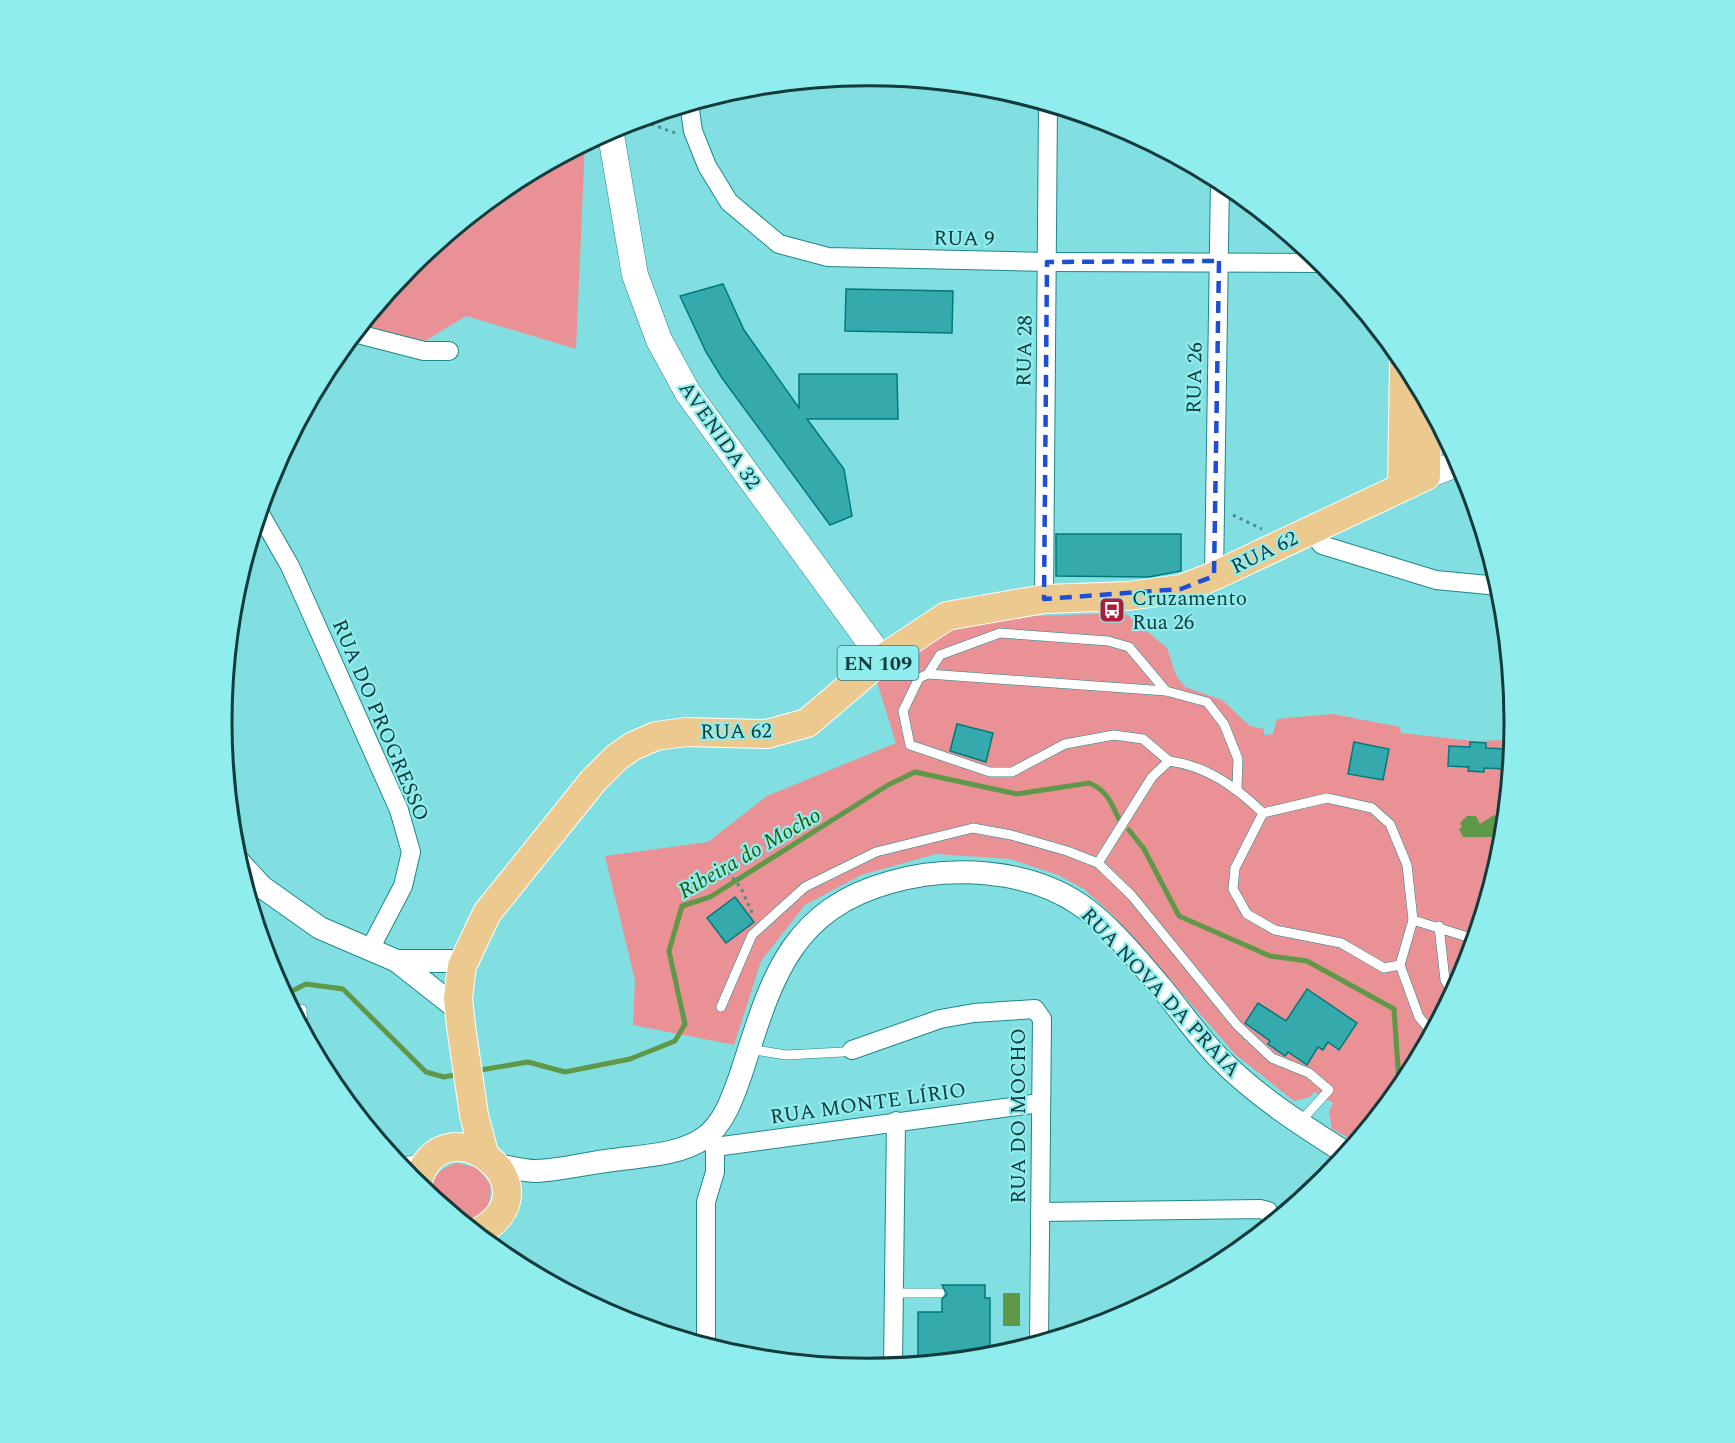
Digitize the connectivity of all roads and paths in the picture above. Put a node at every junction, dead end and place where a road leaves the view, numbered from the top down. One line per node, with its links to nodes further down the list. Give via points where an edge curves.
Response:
1 (691, 111): 6 (street, RUA 9)
2 (1048, 112): 10 (street, RUA 28)
3 (650, 124): 6 (path)
4 (625, 134): 7 (main road, AVENIDA 32)
5 (612, 139): 7 (main road, AVENIDA 32)
6 (697, 141): 10 (street, RUA 9, via 729,202 779,244 828,257)
7 (621, 182): 24 (main road, AVENIDA 32, via 635,274 658,340 688,393)
8 (1220, 192): 9 (street, RUA 26)
9 (1219, 261): 10 (street, RUA 9); 11 (street, RUA 9); 21 (street, RUA 26)
10 (1047, 262): 23 (street, RUA 28)
11 (1307, 263)
12 (362, 335): 13 (street, via 424,351)
13 (449, 351)
14 (1406, 384): 17 (main road)
15 (1425, 416): 17 (main road)
16 (1450, 467): 17 (main road, RUA 62)
17 (1414, 481): 20 (main road, RUA 62 / EN 109)
18 (1227, 513): 20 (path)
19 (264, 521): 37 (street, RUA DO PROGRESSO, via 299,588 399,810 411,852 403,886)
20 (1299, 536): 21 (main road, RUA 62 / EN 109); 22 (street, via 1436,580)
21 (1214, 576): 23 (main road, RUA 62 / EN 109, via 1181,589 1128,596)
22 (1488, 585)
23 (1044, 599): 24 (main road, RUA 62 / EN 109, via 947,616)
24 (882, 659): 39 (main road, RUA 62 / EN 109, via 807,723 767,734 686,732 656,736 617,757 487,912)
25 (928, 674): 26 (lane); 26 (lane, via 940,655 1000,633 1108,641 1129,647); 27 (lane, via 919,678 903,711 910,745 990,772 1012,772 1065,744 1114,735 1143,739)
26 (1166, 691): 28 (lane, via 1207,702 1224,724 1238,759)
27 (1169, 761): 28 (lane, via 1191,764); 30 (lane, via 1152,777)
28 (1237, 789): 29 (lane)
29 (1263, 813): 33 (lane, via 1327,798 1372,808 1390,824 1407,865); 40 (lane, via 1235,868 1233,889 1247,915 1275,930 1341,943 1384,968)
30 (1098, 863): 35 (lane, via 1022,838 973,828 876,852 805,887); 52 (lane, via 1132,896 1237,1025 1272,1058 1309,1073 1329,1090)
31 (723, 866): 35 (path, via 741,888)
32 (250, 874): 37 (street, via 320,928)
33 (1413, 920): 34 (lane); 40 (lane)
34 (1439, 926): 36 (lane); 41 (lane)
35 (759, 928): 42 (lane, via 752,935)
36 (1466, 936)
37 (370, 949): 38 (street)
38 (397, 960): 39 (street); 45 (street)
39 (464, 961): 45 (main road, RUA 62 / EN 109, via 459,978)
40 (1400, 965): 46 (lane)
41 (1447, 983)
42 (721, 1007)
43 (302, 1009): 44 (lane)
44 (302, 1012)
45 (460, 1022): 50 (main road, RUA 62 / EN 109)
46 (1426, 1026)
47 (749, 1049): 48 (lane, via 786,1055); 52 (street, RUA NOVA DA PRAIA, via 773,979 798,938 827,910 890,882 964,870 1009,877 1079,904 1161,987 1216,1055 1255,1091); 53 (street, RUA NOVA DA PRAIA, via 732,1099)
48 (847, 1051): 49 (street, RUA DO MOCHO, via 940,1019 1035,1009 1042,1019)
49 (1040, 1103): 51 (street, RUA MONTE LÍRIO); 60 (street, RUA DO MOCHO)
50 (474, 1115): 54 (main road); 56 (main road, RUA 62 / EN 109)
51 (896, 1121): 53 (street, RUA MONTE LÍRIO); 63 (street)
52 (1299, 1123): 55 (street, RUA NOVA DA PRAIA)
53 (710, 1142): 58 (street, RUA NOVA DA PRAIA); 66 (street, via 715,1172 706,1202)
54 (456, 1148): 56 (main road, via 471,1148); 57 (main road, via 433,1157)
55 (1339, 1148)
56 (491, 1159): 58 (street, RUA NOVA DA PRAIA); 59 (main road, EN 109, via 506,1185)
57 (418, 1171)
58 (535, 1171): 59 (street)
59 (506, 1196): 62 (main road, via 503,1208)
60 (1040, 1212): 61 (street, via 1260,1209); 65 (street, RUA DO MOCHO)
61 (1269, 1215)
62 (486, 1231)
63 (894, 1293): 64 (lane); 67 (street)
64 (940, 1293)
65 (1039, 1334)
66 (706, 1337)
67 (893, 1357)

